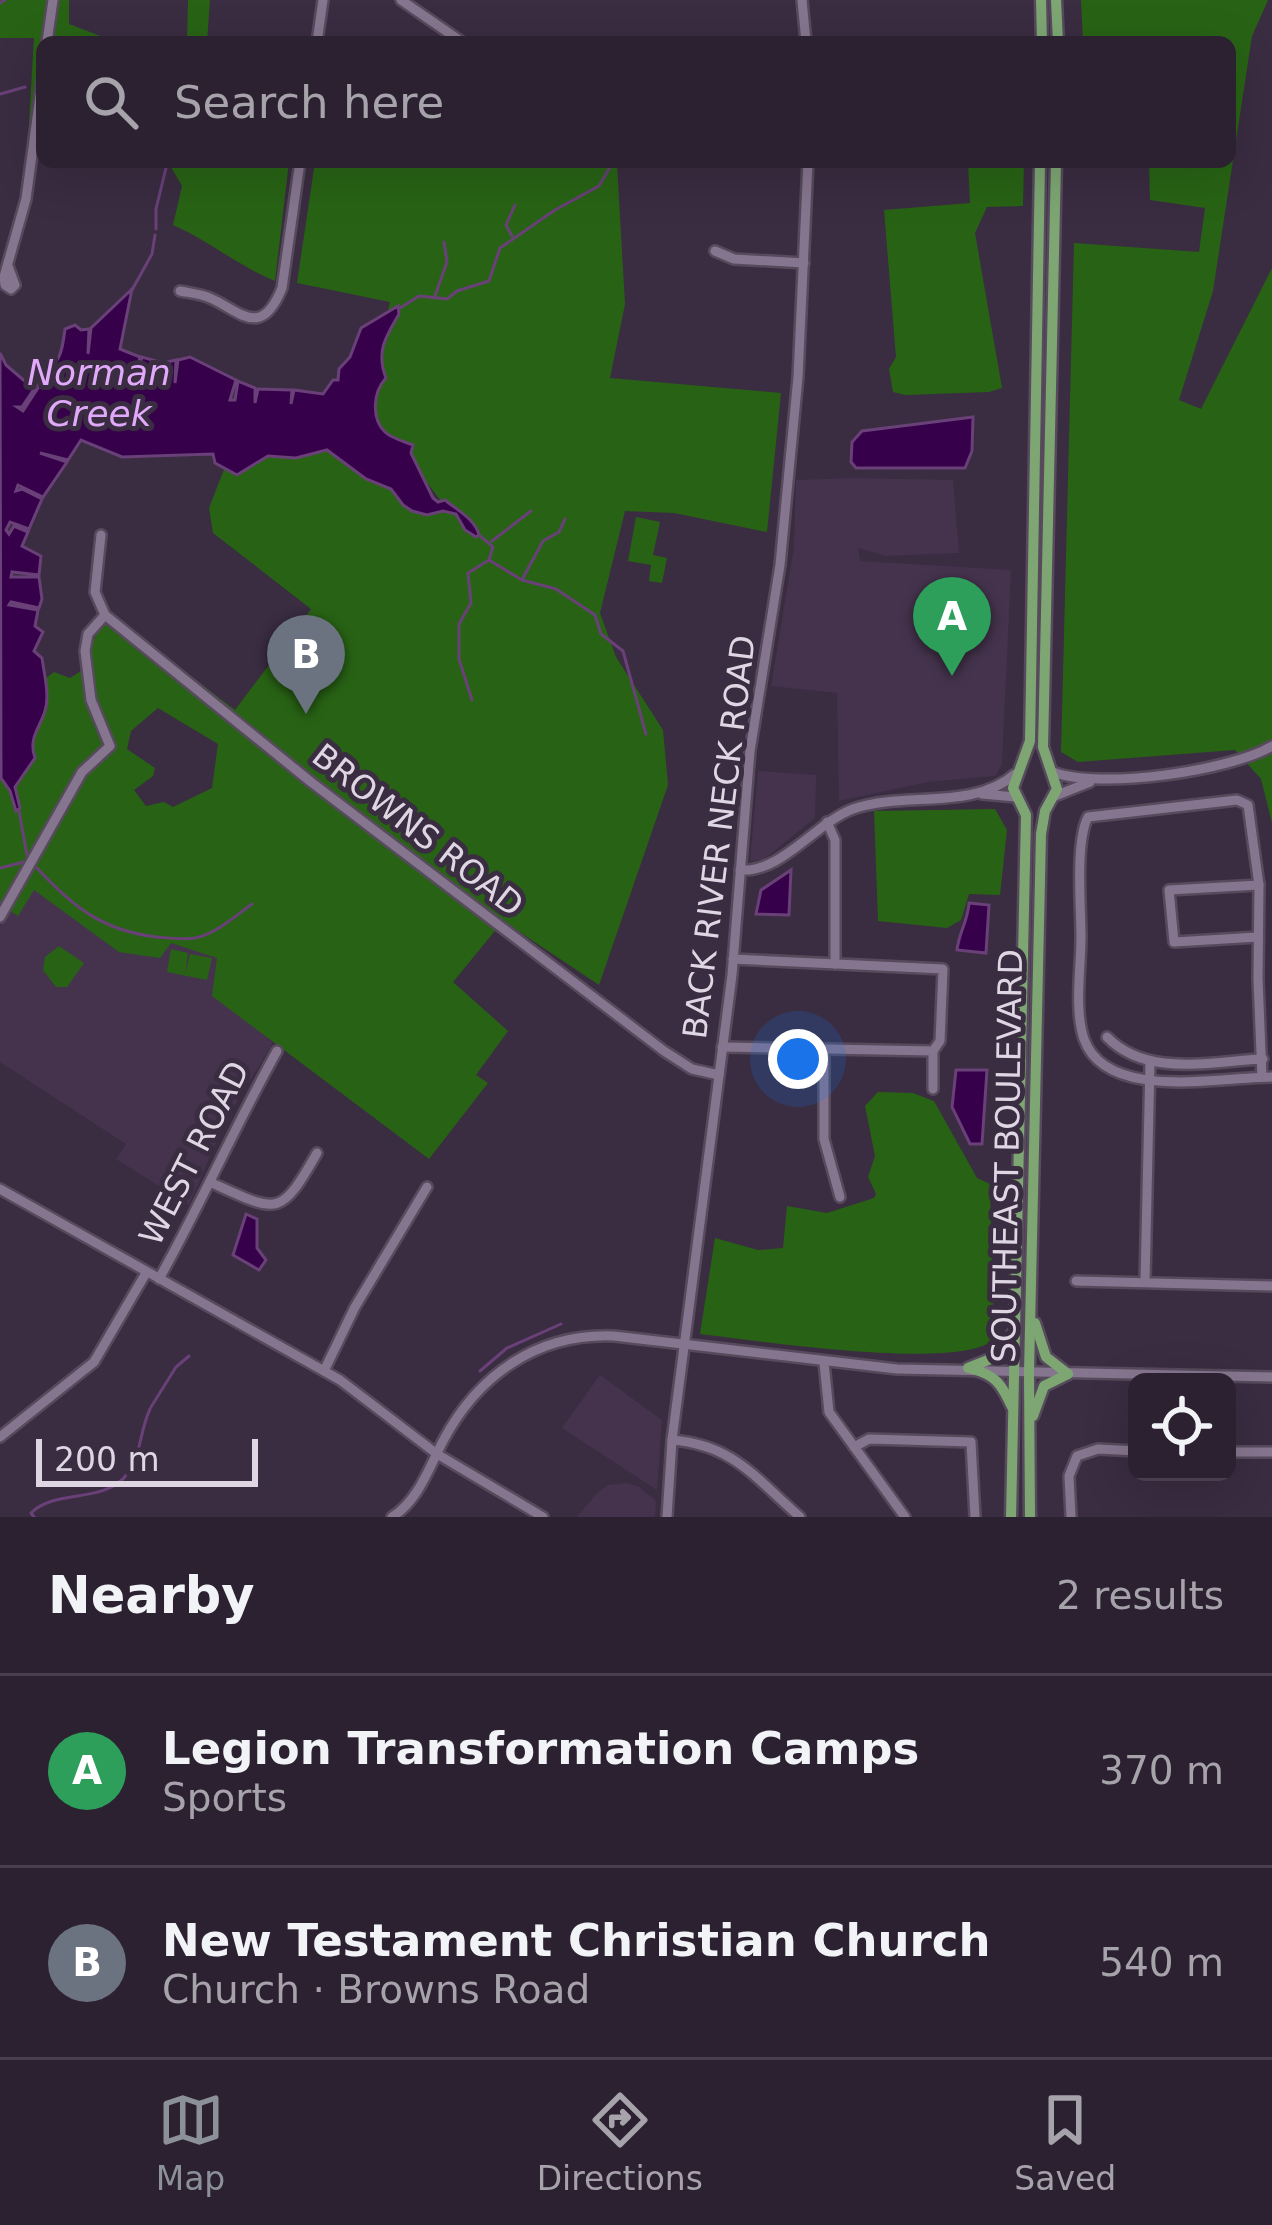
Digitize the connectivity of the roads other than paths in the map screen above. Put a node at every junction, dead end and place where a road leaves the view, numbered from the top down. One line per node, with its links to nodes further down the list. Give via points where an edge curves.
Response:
1 (53, 0): 7 (street)
2 (323, 0): 8 (street)
3 (401, 0): 9 (street)
4 (802, 0): 10 (street)
5 (1041, 0): 11 (main road)
6 (1057, 0): 12 (main road)
7 (48, 36)
8 (318, 36)
9 (453, 36)
10 (805, 36)
11 (1042, 36)
12 (1058, 36)
13 (36, 125): 20 (street)
14 (300, 168): 21 (street, via 272,307 244,317)
15 (808, 168): 19 (street, BACK RIVER NECK ROAD)
16 (1040, 168): 26 (main road, via 1030,741)
17 (1056, 168): 25 (main road, via 1043,747)
18 (715, 250): 19 (street, via 734,260)
19 (804, 263): 32 (street, BACK RIVER NECK ROAD, via 780,565)
20 (8, 266)
21 (180, 291)
22 (101, 536): 23 (street, via 95,592)
23 (105, 616): 34 (street, via 85,651 110,746 82,772); 45 (street, BROWNS ROAD, via 664,1051)
24 (1270, 748): 27 (street, via 1191,769)
25 (1050, 770): 26 (main road, via 1027,764); 27 (street); 29 (main road)
26 (1017, 772): 28 (street); 30 (main road, via 1012,788)
27 (1095, 780): 29 (street)
28 (976, 793): 30 (street); 31 (street, via 866,806)
29 (1053, 798): 30 (main road, via 1042,807); 59 (main road, SOUTHEAST BOULEVARD, via 1041,834)
30 (1020, 801): 60 (main road, SOUTHEAST BOULEVARD, via 1026,815)
31 (827, 822): 32 (street, via 764,867); 37 (street, via 835,841)
32 (740, 870): 36 (street, BACK RIVER NECK ROAD)
33 (1259, 885): 35 (street); 35 (street, via 1169,890 1174,942); 47 (street, via 1248,806 1237,800 1088,817 1083,1036 1112,1070)
34 (0, 917)
35 (1258, 938): 43 (street)
36 (734, 959): 37 (street); 39 (street, BACK RIVER NECK ROAD)
37 (835, 964): 42 (street, via 943,969)
38 (1108, 1037): 44 (street)
39 (722, 1047): 40 (street); 45 (street, BACK RIVER NECK ROAD)
40 (824, 1050): 42 (street); 53 (street, via 824,1138)
41 (277, 1051): 50 (street, WEST ROAD)
42 (933, 1051): 48 (street)
43 (1262, 1060): 44 (street); 46 (street)
44 (1150, 1063): 47 (street)
45 (718, 1076): 61 (street, BACK RIVER NECK ROAD)
46 (1267, 1077): 47 (street)
47 (1148, 1081): 57 (street)
48 (933, 1089)
49 (317, 1153): 50 (street, via 277,1205)
50 (212, 1183): 55 (street, WEST ROAD)
51 (427, 1186): 64 (street)
52 (0, 1189): 54 (street)
53 (840, 1197)
54 (146, 1273): 55 (street); 72 (street, WEST ROAD, via 94,1362)
55 (159, 1280): 64 (street)
56 (1076, 1281): 57 (street)
57 (1144, 1282): 58 (street)
58 (1272, 1286)
59 (1032, 1307): 66 (main road, SOUTHEAST BOULEVARD); 67 (main road, via 1046,1357)
60 (1016, 1325): 63 (main road, via 998,1356); 65 (main road, SOUTHEAST BOULEVARD)
61 (684, 1345): 62 (street); 74 (street, BACK RIVER NECK ROAD); 79 (street, via 598,1336 536,1348 473,1395)
62 (824, 1363): 63 (street); 75 (street, via 830,1412)
63 (968, 1368): 65 (street); 71 (main road, via 1002,1384)
64 (324, 1371): 79 (street)
65 (1014, 1372): 66 (street); 71 (main road, SOUTHEAST BOULEVARD)
66 (1029, 1373): 67 (street); 73 (main road, SOUTHEAST BOULEVARD)
67 (1068, 1373): 68 (street); 73 (main road, via 1044,1386)
68 (1128, 1376)
69 (1272, 1377): 70 (street)
70 (1236, 1378)
71 (1013, 1409): 86 (main road, SOUTHEAST BOULEVARD)
72 (0, 1437)
73 (1029, 1437): 87 (main road, SOUTHEAST BOULEVARD)
74 (672, 1440): 82 (street, BACK RIVER NECK ROAD); 83 (street, via 723,1451)
75 (854, 1447): 84 (street); 85 (street, via 868,1439 971,1442)
76 (1128, 1451): 88 (street, via 1098,1449 1074,1460)
77 (1236, 1452): 78 (street)
78 (1272, 1452)
79 (437, 1454): 80 (street); 81 (street)
80 (392, 1517)
81 (543, 1517)
82 (667, 1517)
83 (800, 1517)
84 (905, 1517)
85 (975, 1517)
86 (1011, 1517)
87 (1030, 1517)
88 (1071, 1517)

